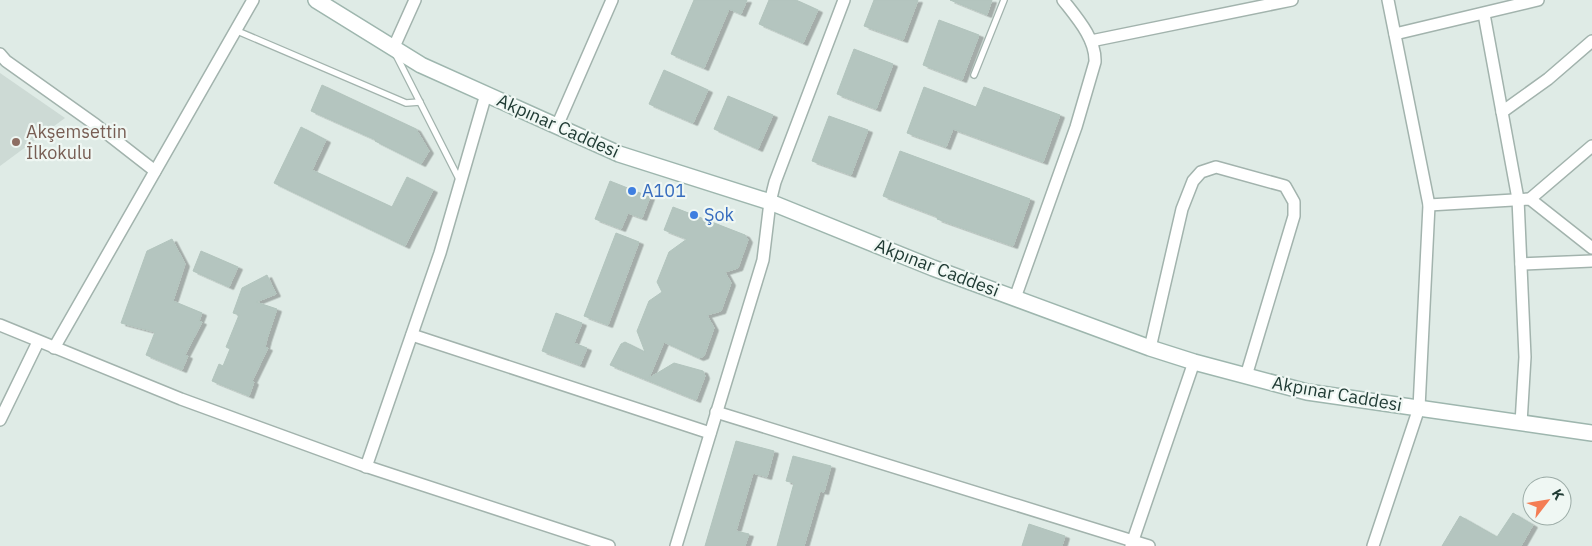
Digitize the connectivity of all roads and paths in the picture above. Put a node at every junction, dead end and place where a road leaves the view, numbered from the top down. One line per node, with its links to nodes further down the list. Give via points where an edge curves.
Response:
1 (253, 0): 12 (street)
2 (316, 0): 16 (street, Akpınar Caddesi)
3 (415, 0): 16 (street)
4 (612, 0): 22 (street)
5 (844, 0): 27 (street)
6 (1004, 0): 18 (lane)
7 (1063, 0): 14 (street)
8 (1292, 0): 14 (street)
9 (1388, 0): 13 (street)
10 (1538, 0): 11 (street)
11 (1484, 14): 13 (street); 21 (street)
12 (236, 30): 20 (lane, via 406,103); 24 (street)
13 (1395, 34): 28 (street)
14 (1091, 40): 32 (street, via 1096,53 1095,62 1076,127)
15 (1592, 41): 21 (street, via 1548,79)
16 (393, 49): 19 (street, Akpınar Caddesi); 20 (lane)
17 (0, 54): 24 (street)
18 (974, 76)
19 (486, 94): 22 (street, Akpınar Caddesi); 25 (street)
20 (420, 102): 25 (lane)
21 (1502, 112): 26 (street)
22 (557, 126): 27 (street, Akpınar Caddesi, via 619,154)
23 (1592, 146): 26 (street)
24 (155, 171): 36 (street)
25 (460, 182): 34 (street)
26 (1524, 199): 28 (street); 29 (street); 31 (street)
27 (770, 202): 32 (street, Akpınar Caddesi); 41 (street, via 763,260)
28 (1429, 205): 40 (street)
29 (1592, 248)
30 (1592, 261): 31 (street)
31 (1521, 264): 43 (street, via 1525,357)
32 (1015, 298): 37 (street, Akpınar Caddesi)
33 (0, 325): 35 (street)
34 (412, 335): 44 (street); 46 (street)
35 (38, 342): 36 (street); 42 (street)
36 (54, 348): 46 (street)
37 (1150, 348): 38 (street, Akpınar Caddesi); 39 (street, via 1182,209 1193,181 1201,172 1216,167 1286,186 1294,202 1294,216)
38 (1194, 362): 39 (street, Akpınar Caddesi); 47 (street)
39 (1246, 376): 40 (street, Akpınar Caddesi, via 1307,392)
40 (1419, 408): 43 (street, Akpınar Caddesi); 51 (street)
41 (716, 412): 44 (street); 47 (street)
42 (0, 420)
43 (1522, 423): 45 (street, Akpınar Caddesi)
44 (710, 433): 49 (street)
45 (1592, 433)
46 (366, 467): 48 (street)
47 (1132, 543): 50 (street)
48 (609, 546)
49 (676, 546)
50 (1149, 546)
51 (1374, 546)

